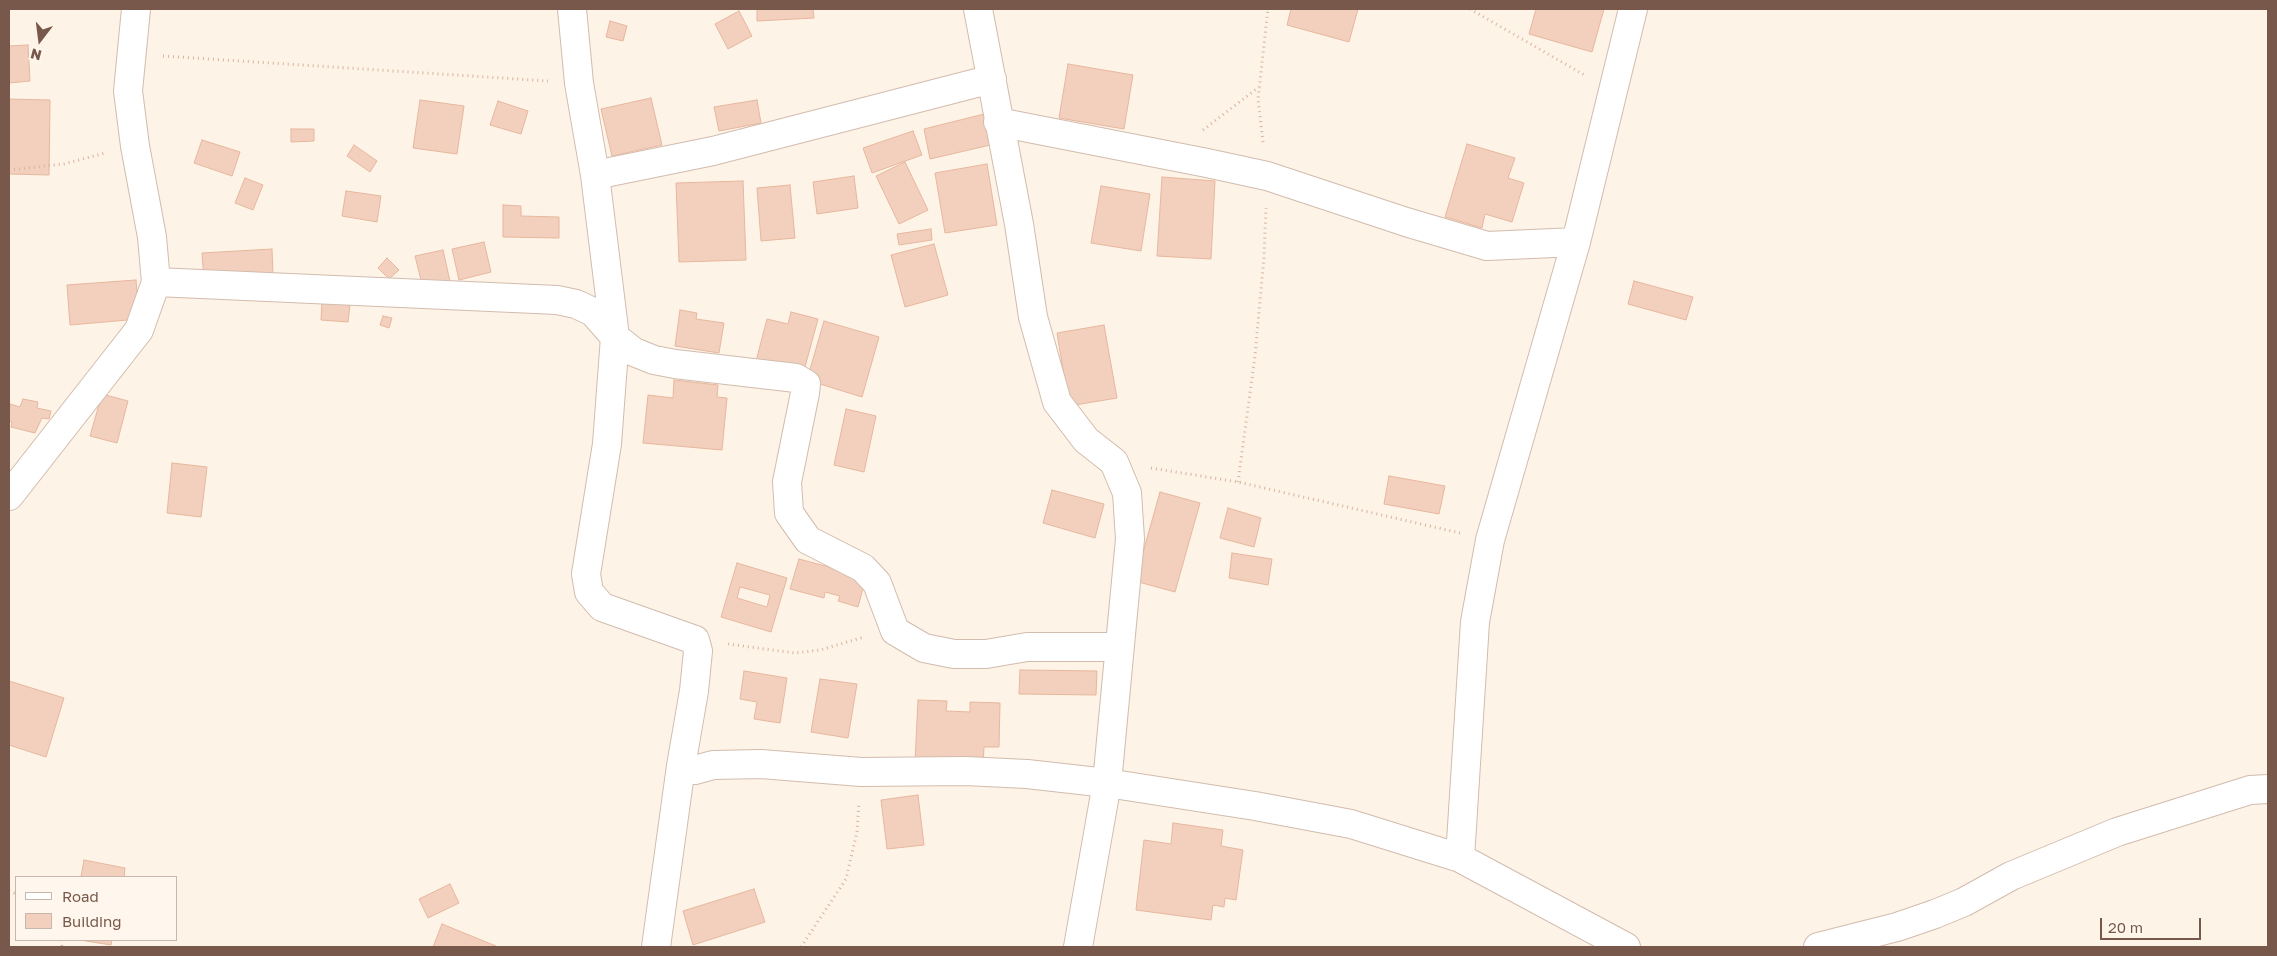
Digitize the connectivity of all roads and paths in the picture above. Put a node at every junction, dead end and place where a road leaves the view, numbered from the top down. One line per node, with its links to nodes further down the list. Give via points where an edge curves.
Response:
1 (136, 9): 7 (street)
2 (572, 9): 9 (street)
3 (978, 9): 8 (street)
4 (1268, 9): 10 (path)
5 (1470, 9): 11 (path)
6 (1633, 9): 11 (street)
7 (131, 54): 9 (path); 13 (street, via 128,92)
8 (992, 80): 12 (street); 16 (street, via 713,151)
9 (579, 83): 16 (street)
10 (1259, 86): 14 (path); 17 (path)
11 (1614, 92): 18 (street)
12 (998, 122): 14 (street); 21 (street, via 1019,224 1033,317 1057,402 1086,440)
13 (135, 146): 15 (path, via 64,164); 19 (street, via 152,237)
14 (1169, 156): 17 (street)
15 (9, 170)
16 (595, 175): 20 (street)
17 (1266, 176): 18 (street, via 1487,246); 22 (path, via 1264,258)
18 (1576, 242): 24 (street)
19 (156, 282): 20 (street, via 557,300 593,312); 23 (street, via 139,330)
20 (615, 337): 25 (street, via 634,352 654,360 796,378 806,384 804,409 787,482 789,513 808,540 863,568 877,582); 26 (street, via 607,444 586,574 589,592 602,607)
21 (1114, 462): 22 (path); 27 (street, via 1127,493 1130,539)
22 (1238, 482): 24 (path)
23 (9, 496)
24 (1490, 540): 32 (street, via 1474,622)
25 (895, 630): 26 (path, via 820,650 795,653); 27 (street, via 924,648 954,654 986,654 1027,647)
26 (695, 640): 28 (street, via 697,667)
27 (1120, 647): 30 (street)
28 (681, 766): 29 (street, via 695,770 713,765 761,764); 33 (street)
29 (861, 772): 30 (street, via 1027,774); 34 (path, via 857,832 846,879)
30 (1108, 783): 32 (street, via 1351,824); 35 (street)
31 (2268, 789): 37 (street, via 2250,790 2118,832 2011,876 1935,914)
32 (1460, 858): 36 (street)
33 (656, 947)
34 (801, 947)
35 (1078, 947)
36 (1626, 947)
37 (1818, 947)

